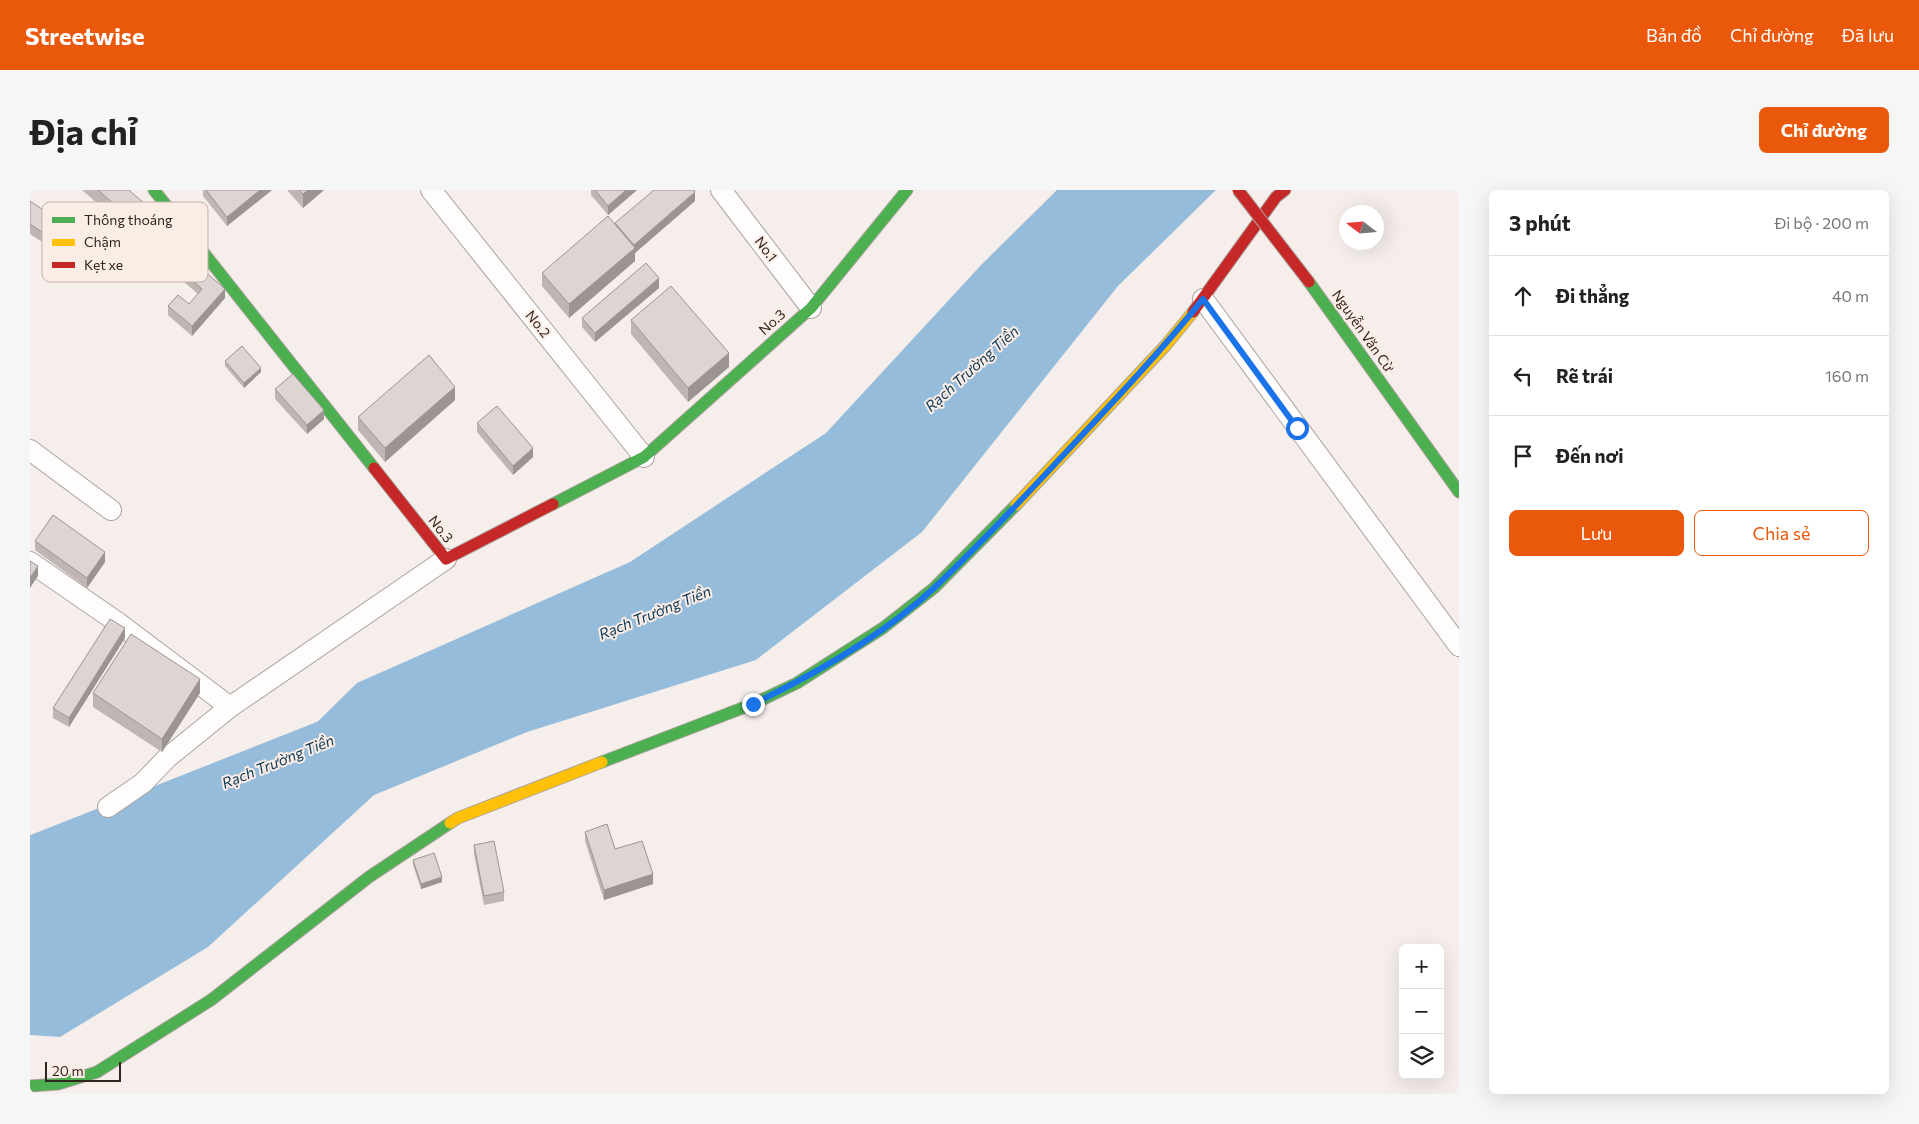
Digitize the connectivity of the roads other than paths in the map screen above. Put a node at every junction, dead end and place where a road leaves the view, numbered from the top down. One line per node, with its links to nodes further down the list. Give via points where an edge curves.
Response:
1 (154, 190): 7 (street, No.3)
2 (431, 190): 12 (street, No.2)
3 (721, 190): 10 (street, No.1)
4 (908, 190): 10 (street, No.3)
5 (1238, 190): 13 (street, Nguyễn Văn Cừ, bridge, via 1309,282)
6 (1285, 190): 9 (street, via 1276,197)
7 (163, 202)
8 (208, 258): 15 (street, No.3)
9 (1203, 299): 17 (street); 20 (street, via 1166,345 1033,488 934,588 883,628 797,683 753,704 458,818 361,883 211,1000 96,1072 58,1084)
10 (811, 308): 12 (street, No.3)
11 (30, 450): 14 (street)
12 (644, 457): 15 (street, No.3)
13 (1459, 492)
14 (111, 510)
15 (446, 559): 18 (street)
16 (30, 562): 18 (street)
17 (1459, 646)
18 (230, 707): 19 (street, via 167,758 144,783)
19 (108, 807)
20 (30, 1086)

